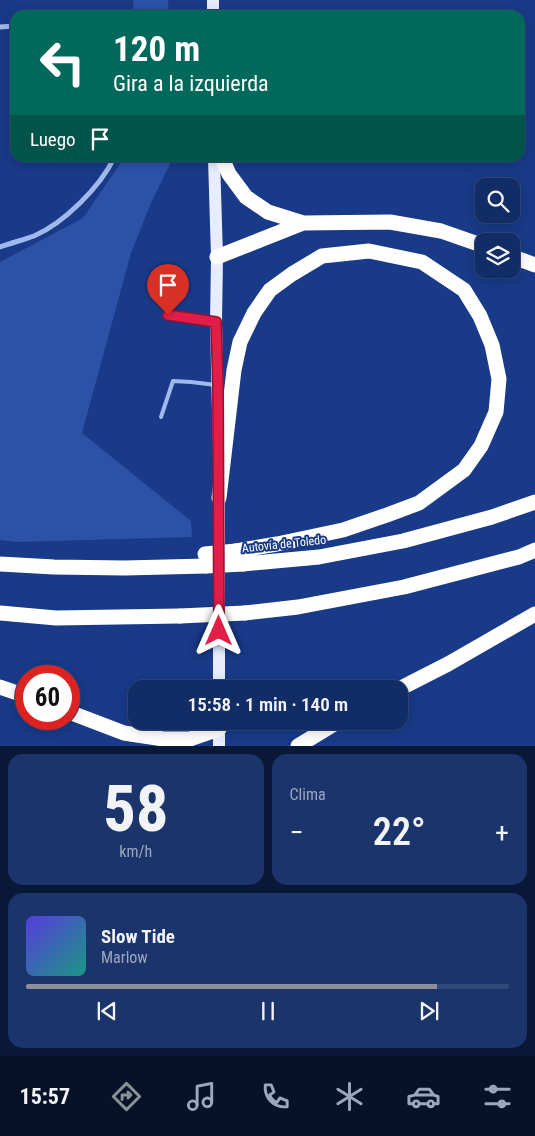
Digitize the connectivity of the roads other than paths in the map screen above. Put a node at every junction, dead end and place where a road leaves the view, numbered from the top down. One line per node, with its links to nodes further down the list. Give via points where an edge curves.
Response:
1 (111, 162): 6 (street, via 80,204 58,222 35,235)
2 (214, 162): 7 (main road)
3 (224, 162): 4 (highway, via 246,197 268,212)
4 (303, 223): 5 (highway, via 390,222 441,231); 7 (highway)
5 (475, 243)
6 (0, 247)
7 (217, 257): 11 (main road)
8 (520, 260): 9 (highway)
9 (535, 266)
10 (168, 315): 11 (lane)
11 (216, 322): 12 (main road)
12 (218, 385): 13 (lane, via 173,381); 14 (main road)
13 (161, 417)
14 (219, 498): 17 (highway, via 240,342 270,290 322,256 369,251 422,262 464,290 492,345 499,379 496,412 464,470 419,503 343,530 277,544); 21 (main road)
15 (535, 502): 17 (highway, Autovía de Toledo, via 403,541 319,557)
16 (535, 550): 19 (highway, bridge, via 404,587 298,607 180,616 56,618)
17 (240, 558): 18 (highway, Autovía de Toledo, bridge, via 206,560 188,566 125,568)
18 (0, 564)
19 (0, 613)
20 (535, 614): 22 (highway)
21 (219, 680)
22 (408, 684)
23 (0, 687): 24 (highway)
24 (15, 692)
25 (80, 716): 29 (highway)
26 (209, 730): 29 (highway, via 190,739)
27 (219, 730): 31 (main road)
28 (324, 730): 32 (highway)
29 (124, 733): 30 (highway)
30 (141, 746)
31 (219, 746)
32 (298, 746)

